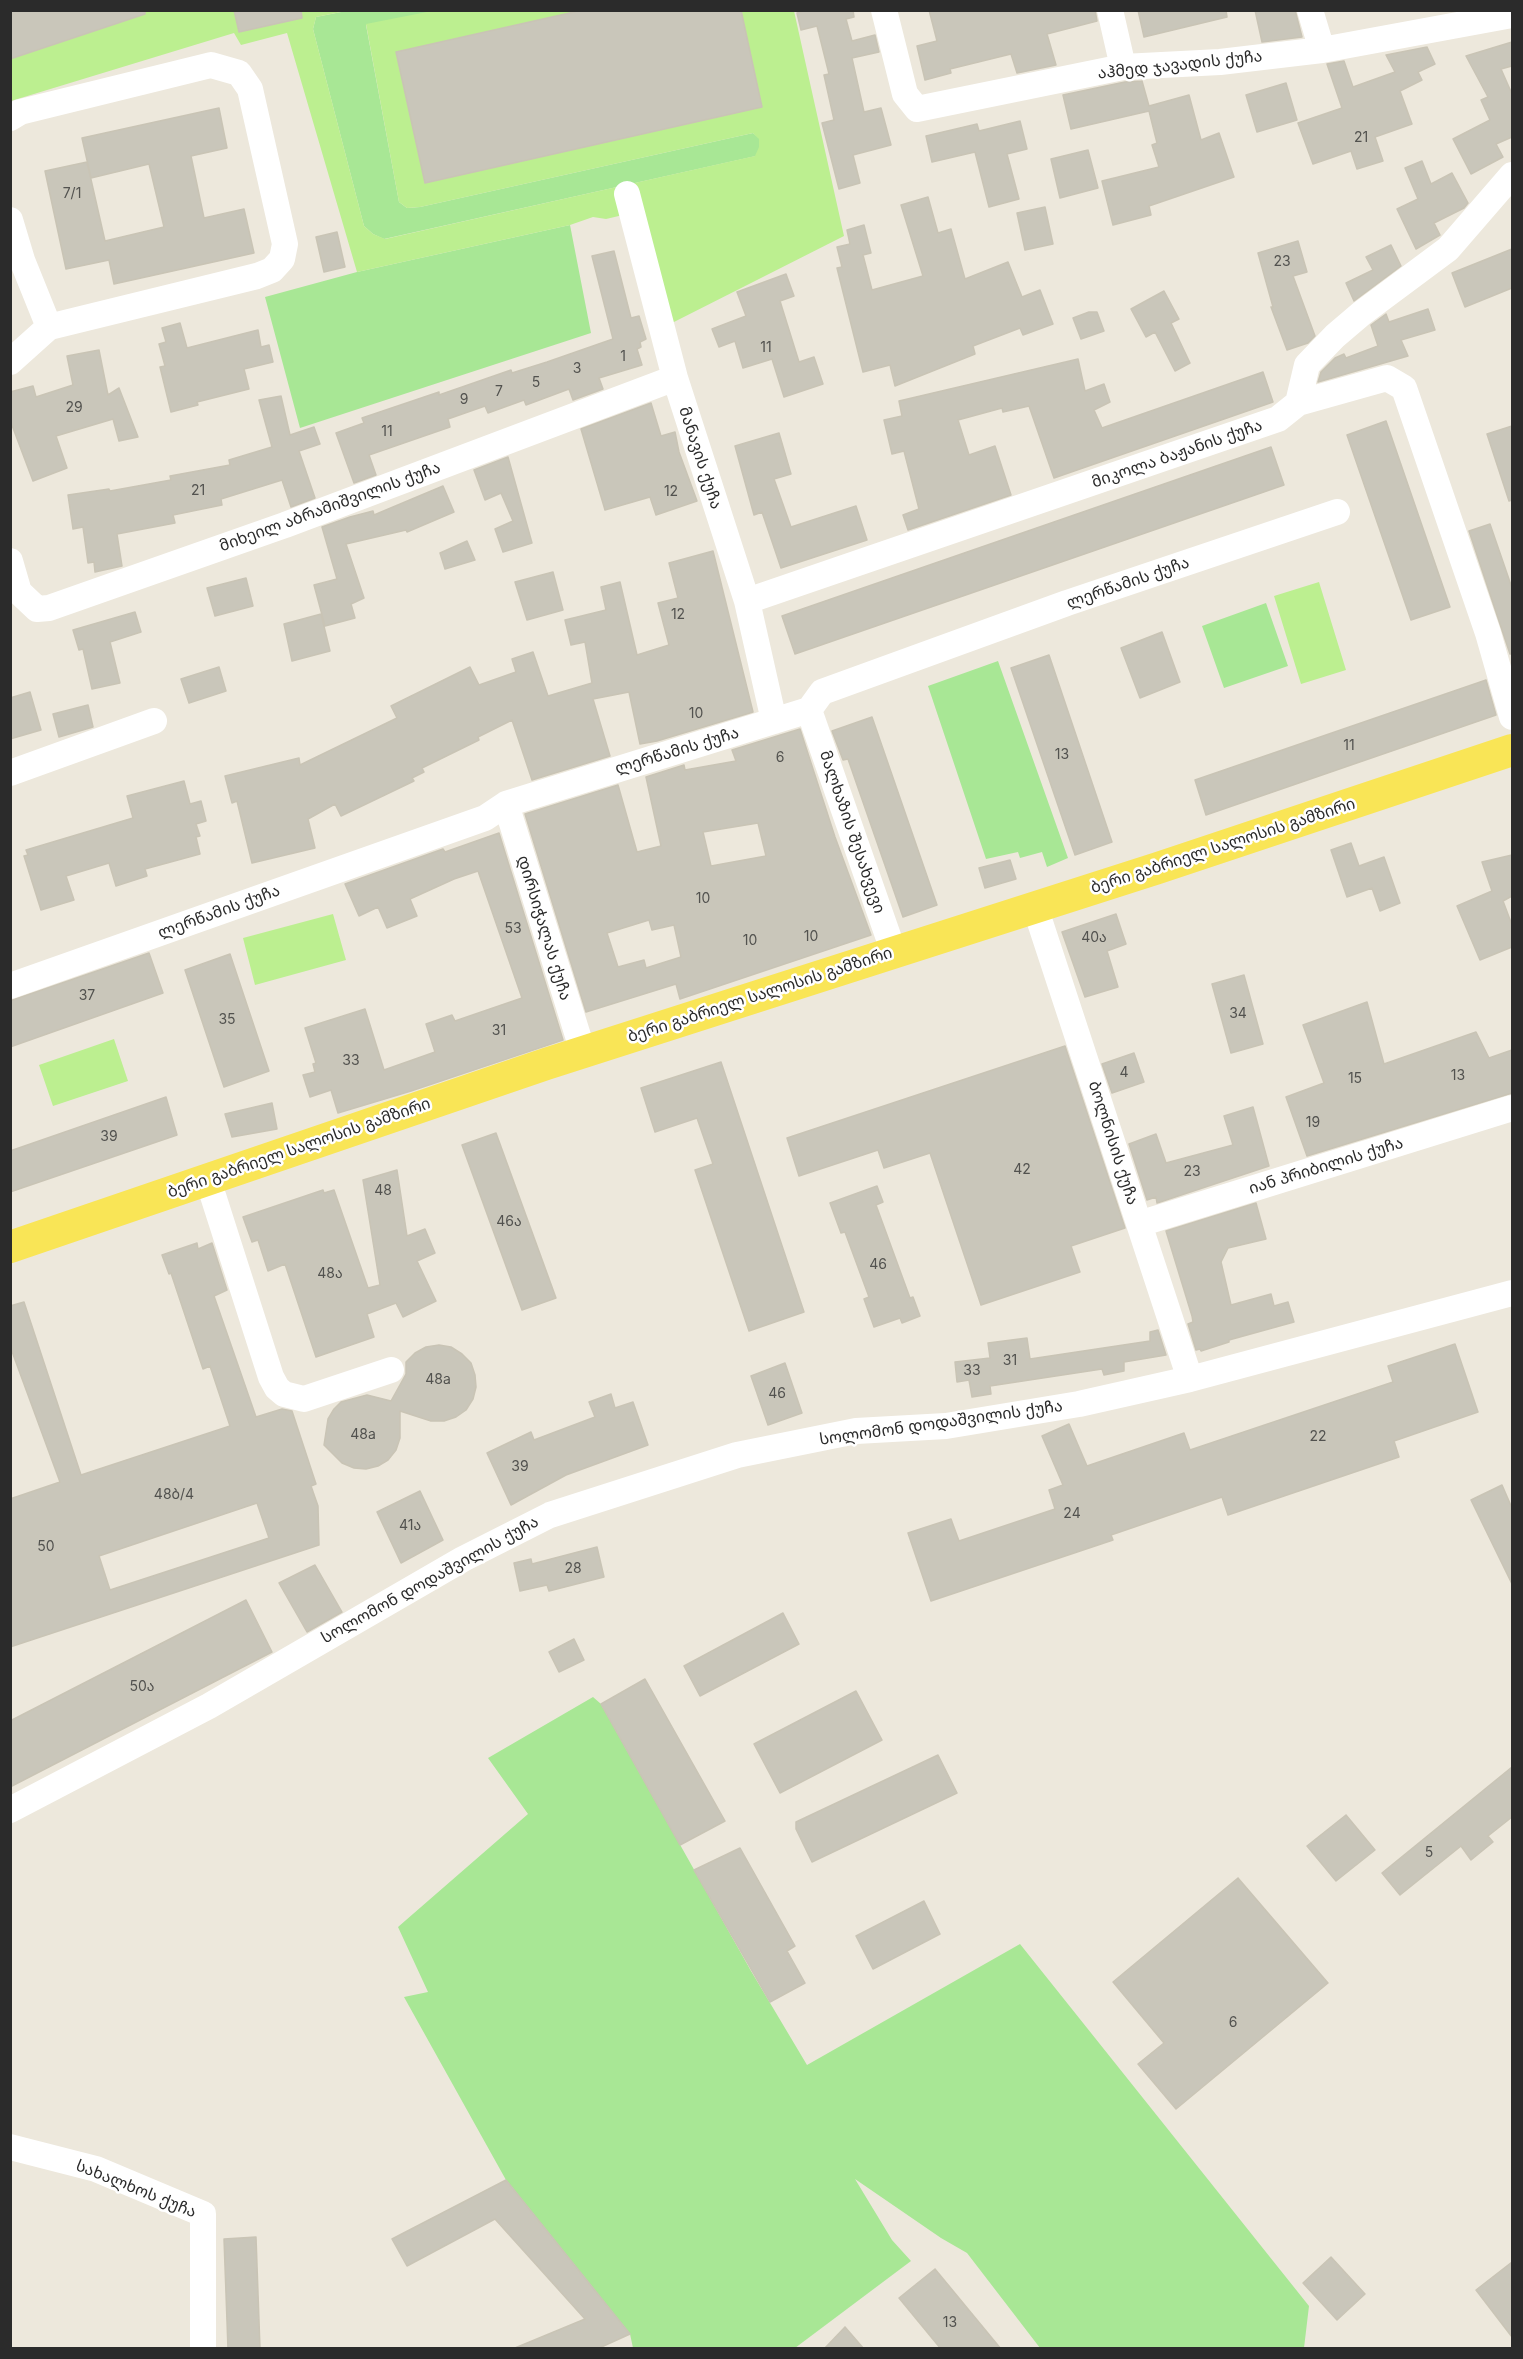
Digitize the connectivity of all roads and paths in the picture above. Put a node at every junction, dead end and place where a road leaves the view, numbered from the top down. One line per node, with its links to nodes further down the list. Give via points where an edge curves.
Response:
1 (884, 10): 6 (street, აჰმედ ჯავადის ქუჩა, via 905,94 917,109)
2 (1110, 10): 6 (street)
3 (1310, 10): 5 (street)
4 (1512, 15): 5 (street, აჰმედ ჯავადის ქუჩა)
5 (1322, 50): 6 (street, აჰმედ ჯავადის ქუჩა, via 1220,62)
6 (1123, 67)
7 (10, 118): 11 (street, via 211,65 239,73 250,89 285,244 282,258 272,270 257,276)
8 (1512, 175): 14 (street, via 1448,249 1362,313 1306,366)
9 (627, 194): 13 (street, მანავის ქუჩა)
10 (10, 220): 11 (street)
11 (49, 327): 12 (street)
12 (10, 362)
13 (675, 378): 16 (street, მიხეილ აბრამიშვილის ქუჩა, via 285,525 49,608 37,609 19,592); 17 (street, მანავის ქუჩა)
14 (1298, 403): 17 (street, მიკოლა ბაჟანის ქუჩა, via 1278,419); 19 (street, via 1387,378 1404,388 1488,633)
15 (1337, 512): 18 (street, ლერწამის ქუჩა, via 1066,603 822,692)
16 (10, 561)
17 (747, 601): 20 (street, მანავის ქუჩა)
18 (809, 710): 20 (street, ლერწამის ქუჩა); 26 (street, მალხაზის შესახვევი)
19 (1512, 717)
20 (774, 721): 24 (street, ლერწამის ქუჩა)
21 (154, 722): 23 (street)
22 (1512, 750): 25 (main road, ბერი გაბრიელ სალოსის გამზირი)
23 (10, 773)
24 (506, 804): 27 (street, ლერწამის ქუჩა, via 485,818); 28 (street, დირსიჭალას ქუჩა)
25 (1035, 907): 26 (main road, ბერი გაბრიელ სალოსის გამზირი); 31 (street, ბოლნისის ქუჩა)
26 (894, 953): 28 (main road, ბერი გაბრიელ სალოსის გამზირი)
27 (10, 986)
28 (583, 1052): 30 (main road, ბერი გაბრიელ სალოსის გამზირი)
29 (1512, 1108): 31 (street, იან პრიბილის ქუჩა)
30 (208, 1180): 32 (main road, ბერი გაბრიელ სალოსის გამზირი); 34 (street, via 277,1388 304,1399)
31 (1139, 1224): 35 (street, ბოლნისის ქუჩა)
32 (10, 1247)
33 (1512, 1293): 35 (street, სოლომონ დოდაშვილის ქუჩა)
34 (391, 1370)
35 (1190, 1379): 36 (street, სოლომონ დოდაშვილის ქუჩა, via 1079,1404 946,1426 856,1431 737,1455 550,1515 463,1559 209,1706)
36 (10, 1810)
37 (10, 2147): 38 (street, სახალხოს ქუჩა, via 96,2169 203,2214)
38 (203, 2349)

